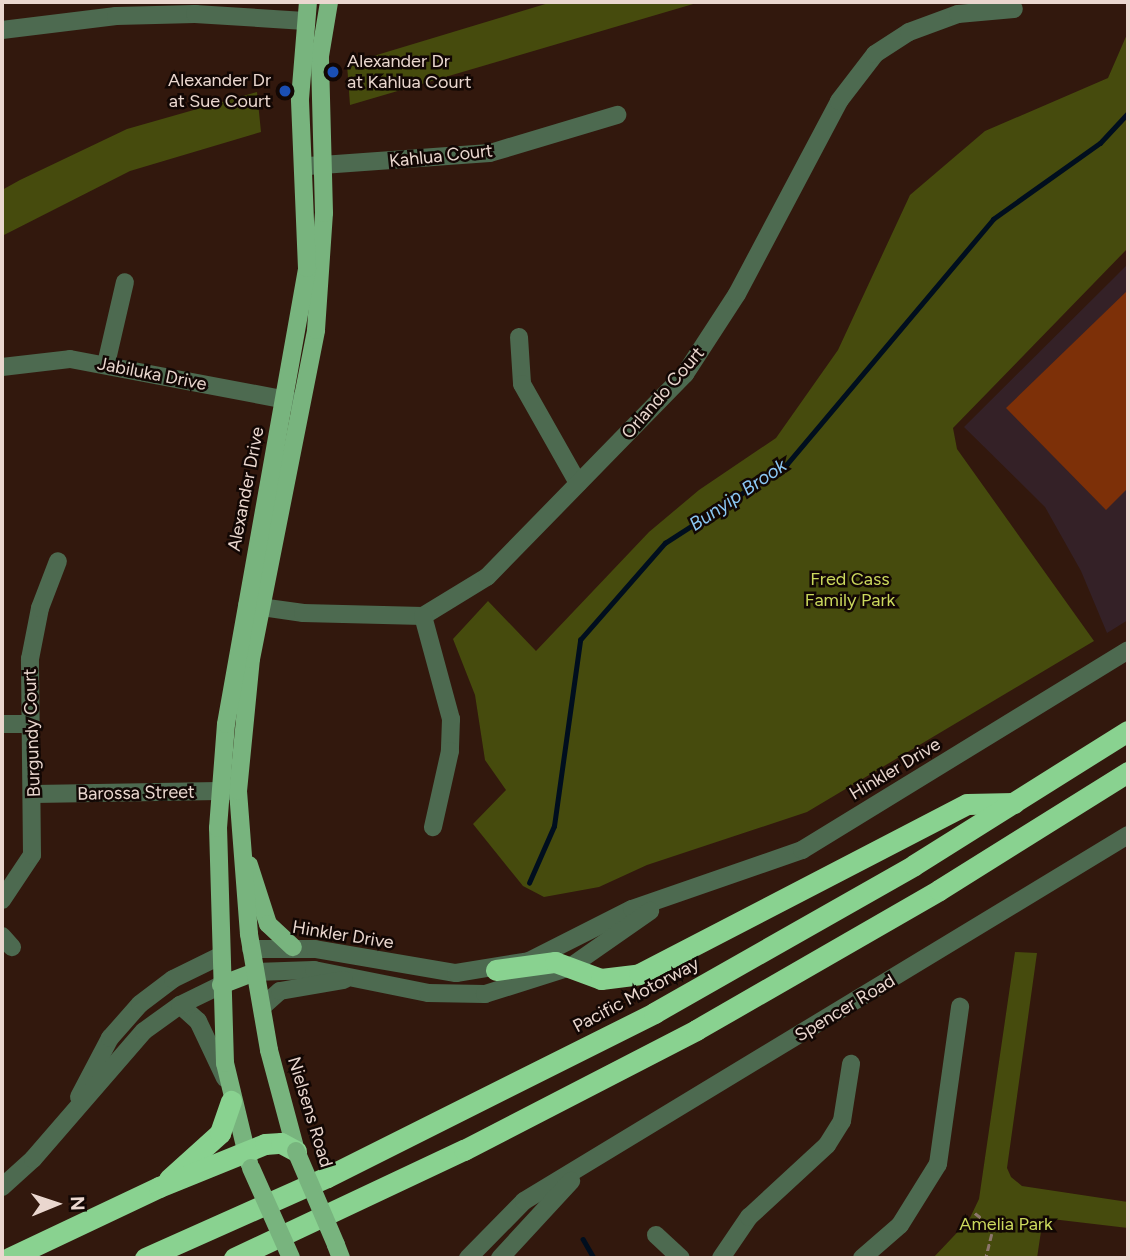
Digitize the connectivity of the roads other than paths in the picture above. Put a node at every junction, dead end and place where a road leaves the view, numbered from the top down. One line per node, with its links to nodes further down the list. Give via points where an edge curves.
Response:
1 (308, 2): 5 (main road)
2 (328, 2): 8 (main road, via 320,56)
3 (114, 9): 5 (street); 6 (street)
4 (1014, 9): 15 (street, Orlando Court, via 958,14 909,32 875,54 839,101 708,340 658,404)
5 (305, 21): 9 (main road, via 300,99)
6 (2, 30)
7 (617, 115): 8 (street, Kahlua Court, via 490,153)
8 (322, 166): 9 (street, Kahlua Court); 14 (main road, via 321,282)
9 (303, 167): 14 (main road, via 307,268)
10 (125, 282): 12 (street)
11 (519, 337): 15 (street, via 522,384)
12 (106, 364): 13 (street, Jabiluka Drive, via 70,359); 14 (street, Jabiluka Drive)
13 (2, 367)
14 (293, 401): 17 (main road)
15 (578, 483): 18 (street, Orlando Court, via 487,577)
16 (58, 561): 21 (street, Burgundy Court, via 32,639)
17 (252, 607): 18 (street); 24 (main road, via 246,695)
18 (423, 615): 28 (street, via 451,719 450,751)
19 (1128, 650): 32 (street, Hinkler Drive, via 819,841 748,872)
20 (2, 724): 21 (street)
21 (31, 724): 25 (street, Burgundy Court)
22 (1128, 732): 26 (highway, Pacific Motorway)
23 (1128, 772): 58 (highway, via 939,890 696,1030 464,1150)
24 (229, 791): 25 (street, Barossa Street); 27 (main road); 36 (main road)
25 (34, 794): 33 (street, Burgundy Court, via 32,855)
26 (1016, 803): 37 (highway, via 967,804 639,974 607,980); 57 (highway, Pacific Motorway, via 654,1013 327,1177)
27 (238, 810): 34 (main road, via 260,903 273,932); 35 (main road)
28 (433, 828)
29 (1128, 835): 31 (street, Spencer Road)
30 (1128, 850): 31 (street, Spencer Road)
31 (1102, 853): 50 (street, Spencer Road)
32 (670, 898): 37 (street, Hinkler Drive); 38 (street, Hinkler Drive, via 624,913 541,956)
33 (2, 900)
34 (293, 947): 35 (street, Hinkler Drive); 38 (street, Hinkler Drive, via 442,972)
35 (251, 949): 36 (main road, Hinkler Drive); 39 (main road, Nielsens Road)
36 (220, 956): 41 (main road); 47 (street, Hinkler Drive, via 173,979 129,1015 105,1046)
37 (570, 967): 38 (highway, via 555,962); 40 (street, Hinkler Drive, via 512,988 473,995 428,993)
38 (496, 970)
39 (255, 972): 40 (street, Hinkler Drive, via 301,969); 41 (main road, Hinkler Drive); 43 (main road, Nielsens Road)
40 (358, 978): 43 (street, via 286,989)
41 (221, 985): 42 (street, Hinkler Drive); 46 (main road)
42 (180, 1005): 46 (street, via 198,1021); 47 (street, Hinkler Drive, via 145,1031)
43 (262, 1007): 48 (main road, Nielsens Road)
44 (960, 1007): 65 (street, via 938,1164 900,1225)
45 (851, 1064): 64 (street, via 842,1121 827,1145 749,1217)
46 (229, 1091): 49 (main road); 52 (highway, via 215,1138)
47 (69, 1115): 51 (street, Hinkler Drive)
48 (296, 1151): 49 (highway, via 275,1142); 55 (main road, Nielsens Road, bridge)
49 (248, 1161): 52 (highway); 59 (main road, bridge)
50 (588, 1164): 54 (street, Spencer Road, via 524,1201); 62 (street, Spencer Road)
51 (2, 1187)
52 (159, 1187): 56 (highway)
53 (656, 1235): 63 (street)
54 (483, 1239): 60 (street); 61 (street, Spencer Road)
55 (340, 1252)
56 (9, 1258)
57 (145, 1258)
58 (234, 1258)
59 (291, 1258)
60 (462, 1258)
61 (468, 1258)
62 (500, 1258)
63 (681, 1258)
64 (721, 1258)
65 (862, 1258)

